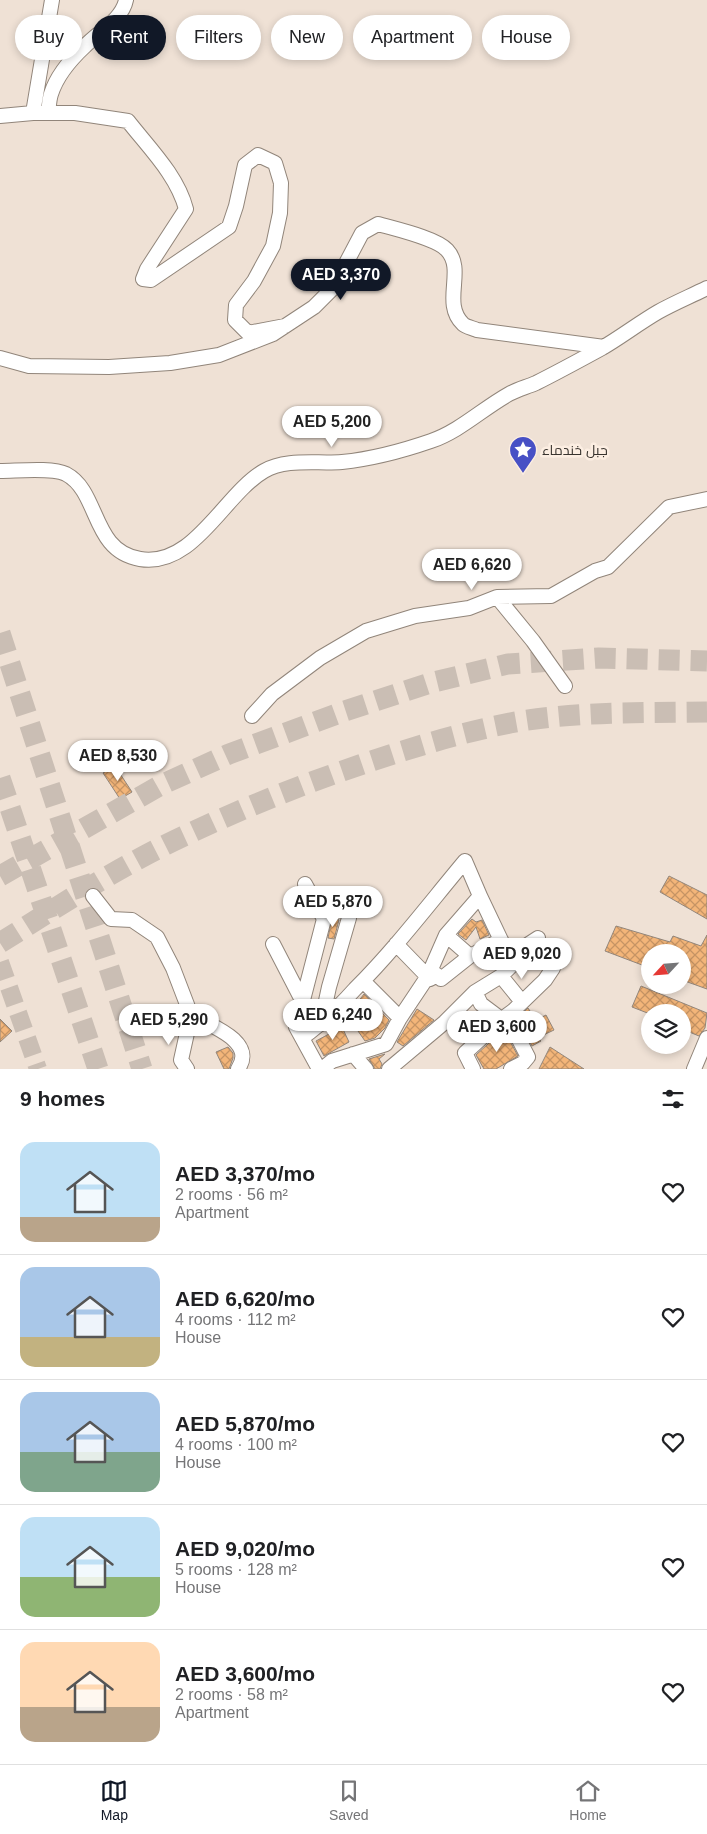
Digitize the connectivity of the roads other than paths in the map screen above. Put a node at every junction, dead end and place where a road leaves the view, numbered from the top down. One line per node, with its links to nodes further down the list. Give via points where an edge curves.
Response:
1 (52, 0): 3 (street)
2 (126, 0): 4 (street, via 124,9 64,69 51,94)
3 (33, 113): 4 (street); 5 (street)
4 (48, 113): 7 (street, via 75,113 128,121 183,196 186,209 143,279 151,280 229,228 245,165 258,155 275,163 281,183 274,246 236,305 234,320 248,333)
5 (0, 116)
6 (707, 288): 8 (street, via 658,312)
7 (285, 326): 8 (street, via 314,307 333,288 362,233 378,224 436,242 448,250 454,264 453,302 456,314 464,324 477,330); 9 (street, via 273,334 219,354 170,363 109,367 29,366)
8 (604, 347): 10 (street, via 509,394 450,433 432,441 362,460 289,464 265,470 230,501 200,536 182,549 159,558 140,559 124,553 108,541 78,484 66,474 43,470)
9 (0, 358)
10 (0, 471)
11 (707, 499): 12 (street, via 669,508 608,567 551,596)
12 (497, 597): 13 (street); 14 (street, via 470,608 415,616 366,631 320,658 272,694)
13 (565, 686)
14 (252, 716)
15 (305, 884): 31 (street, via 324,919)
16 (94, 896): 33 (street, via 111,919 132,920 157,937)
17 (480, 896): 19 (street); 21 (street); 23 (street, via 465,861)
18 (349, 918): 36 (street)
19 (446, 935): 24 (street); 27 (street)
20 (538, 938): 25 (street)
21 (501, 940): 24 (street); 25 (street)
22 (273, 944): 31 (street)
23 (396, 944): 27 (street); 29 (street)
24 (470, 956): 27 (street, via 441,979 437,975 430,979)
25 (509, 957): 28 (street, via 513,964)
26 (553, 968): 32 (street)
27 (428, 976): 34 (street)
28 (501, 976): 30 (street); 32 (street)
29 (363, 981): 34 (street); 36 (street)
30 (474, 992): 35 (street, via 481,1004); 44 (street, via 445,1022)
31 (303, 1002): 37 (street, via 296,1027)
32 (522, 1002): 35 (street)
33 (192, 1015): 40 (street, via 181,1060); 41 (street, via 220,1028 233,1039 242,1053)
34 (400, 1018): 39 (street, via 386,1044)
35 (502, 1019): 45 (street, via 465,1053); 46 (street, via 513,1028 528,1057)
36 (321, 1025): 37 (street)
37 (302, 1038): 42 (street)
38 (707, 1038): 47 (street)
39 (352, 1054): 42 (street); 43 (street)
40 (183, 1068)
41 (238, 1069)
42 (321, 1069)
43 (366, 1069)
44 (389, 1069)
45 (474, 1069)
46 (511, 1069)
47 (694, 1069)

